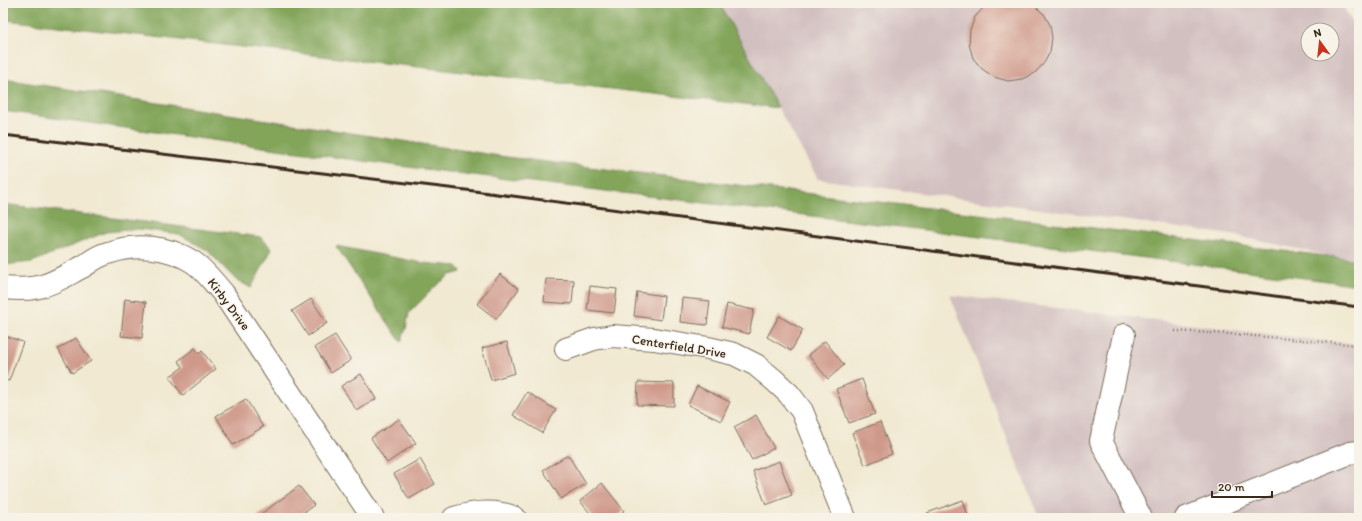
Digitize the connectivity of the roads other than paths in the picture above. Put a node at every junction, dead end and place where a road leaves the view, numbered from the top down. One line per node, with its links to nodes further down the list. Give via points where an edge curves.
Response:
1 (3, 288): 5 (street, Kirby Drive, via 42,286 107,253 128,248 162,249 193,262 227,299)
2 (1124, 335): 9 (street, via 1101,441)
3 (566, 349): 8 (street, Centerfield Drive, via 594,339 612,336 654,339 734,354 756,365 789,394 802,411)
4 (1359, 452): 10 (street, via 1350,453)
5 (373, 518)
6 (454, 518): 7 (street, via 491,512)
7 (515, 518)
8 (845, 518)
9 (1141, 518)
10 (1186, 518)

